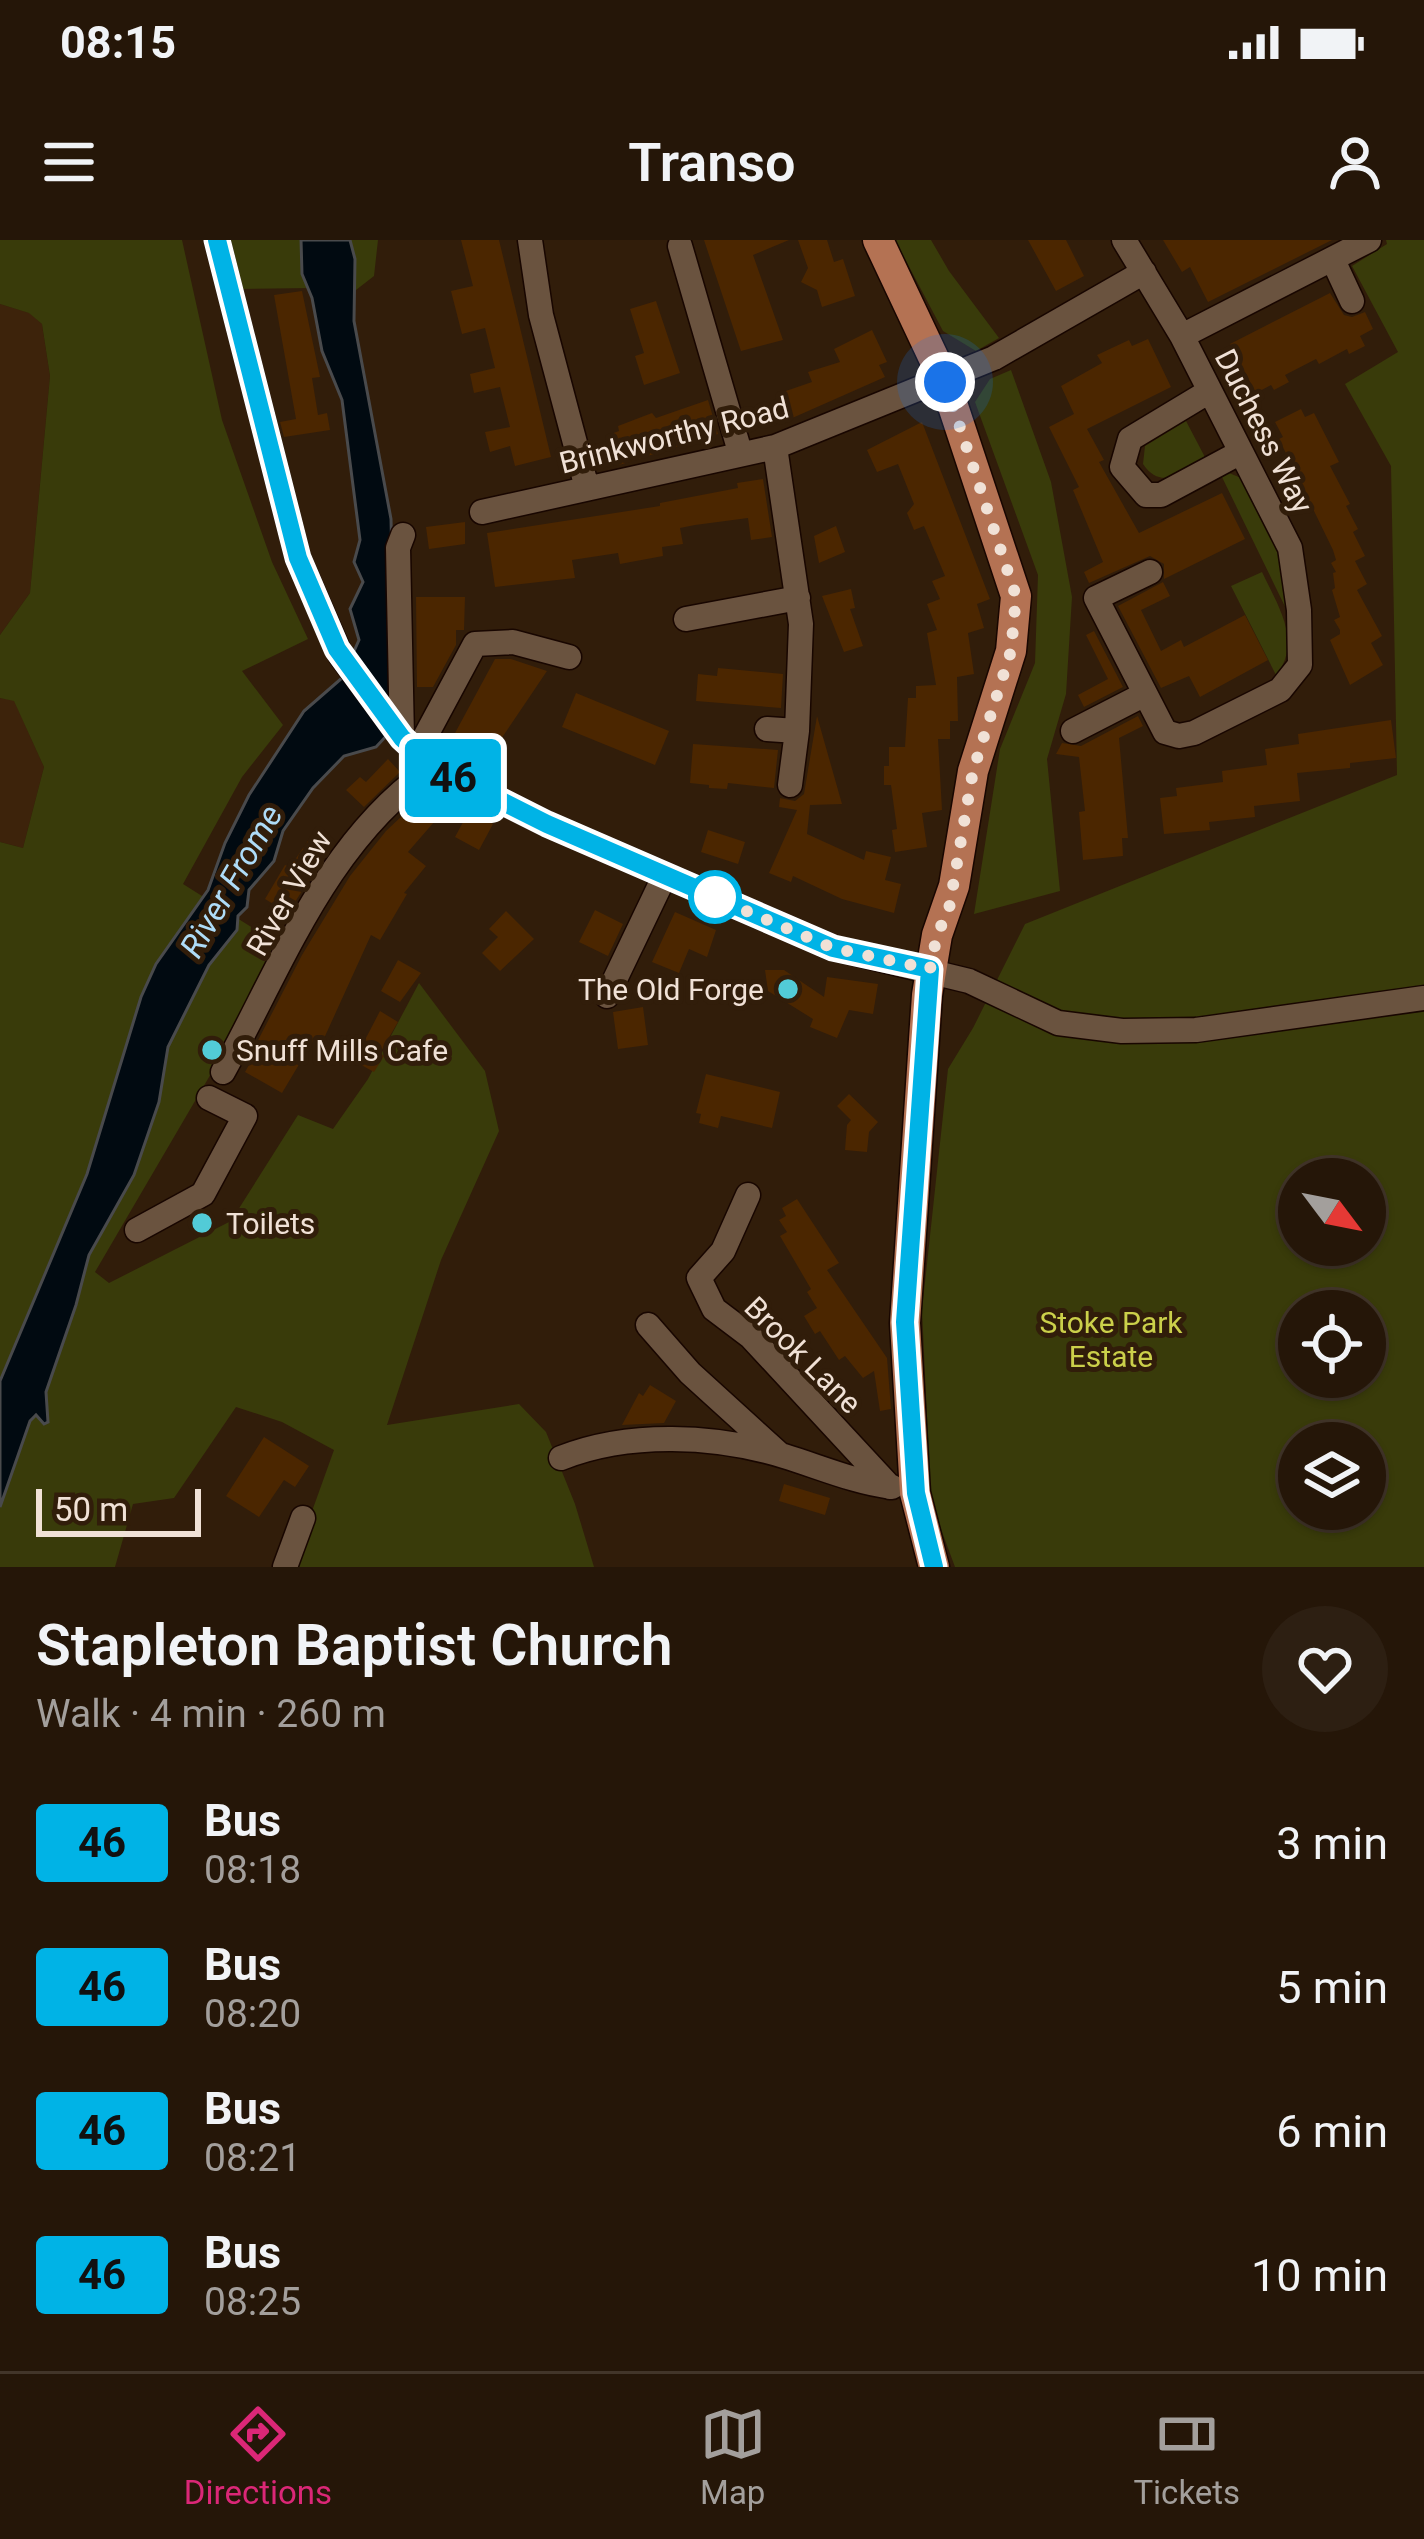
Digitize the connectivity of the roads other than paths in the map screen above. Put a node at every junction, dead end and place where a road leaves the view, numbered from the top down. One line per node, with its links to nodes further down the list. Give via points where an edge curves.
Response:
1 (217, 240): 27 (street, via 298,558 341,656)
2 (530, 240): 16 (street)
3 (878, 240): 11 (main road)
4 (1124, 240): 8 (street, Duchess Way)
5 (1369, 240): 7 (street)
6 (680, 246): 14 (street)
7 (1333, 260): 9 (street); 10 (street)
8 (1144, 272): 10 (street, Duchess Way); 11 (street)
9 (1352, 301)
10 (1182, 336): 12 (street, Duchess Way)
11 (945, 382): 13 (street, Brinkworthy Road); 30 (main road, via 1016,596 1011,651 973,771)
12 (1208, 392): 15 (street, Duchess Way); 15 (street, via 1130,439 1123,467 1146,495 1161,495)
13 (775, 447): 14 (street, Brinkworthy Road); 20 (street)
14 (740, 452): 16 (street, Brinkworthy Road)
15 (1241, 452): 23 (street, Duchess Way, via 1289,548 1300,665 1280,690 1194,733 1165,732)
16 (586, 488): 17 (street, Brinkworthy Road)
17 (482, 512)
18 (403, 535): 27 (street)
19 (1150, 572): 23 (street, via 1096,598)
20 (798, 598): 21 (street); 26 (street)
21 (686, 619)
22 (569, 657): 27 (street, via 513,642 475,644)
23 (1150, 704): 25 (street)
24 (767, 729): 26 (street)
25 (1073, 730)
26 (797, 731): 28 (street)
27 (412, 746): 29 (street, via 475,791); 33 (street, River View, via 388,802 331,871)
28 (790, 785)
29 (664, 875): 30 (street, via 833,948); 31 (street)
30 (930, 969): 32 (street, via 1058,1023 1122,1031 1196,1030); 40 (main road, via 905,1322)
31 (607, 996)
32 (1424, 998)
33 (223, 1072)
34 (209, 1098): 36 (street, via 245,1116 203,1194)
35 (748, 1196): 40 (street, Brook Lane, via 723,1251 699,1278 714,1309 751,1336)
36 (137, 1230)
37 (648, 1324): 38 (street)
38 (780, 1455): 39 (street, via 661,1440); 40 (street)
39 (561, 1458)
40 (903, 1490): 43 (main road)
41 (303, 1518): 42 (street)
42 (285, 1567)
43 (934, 1567)

